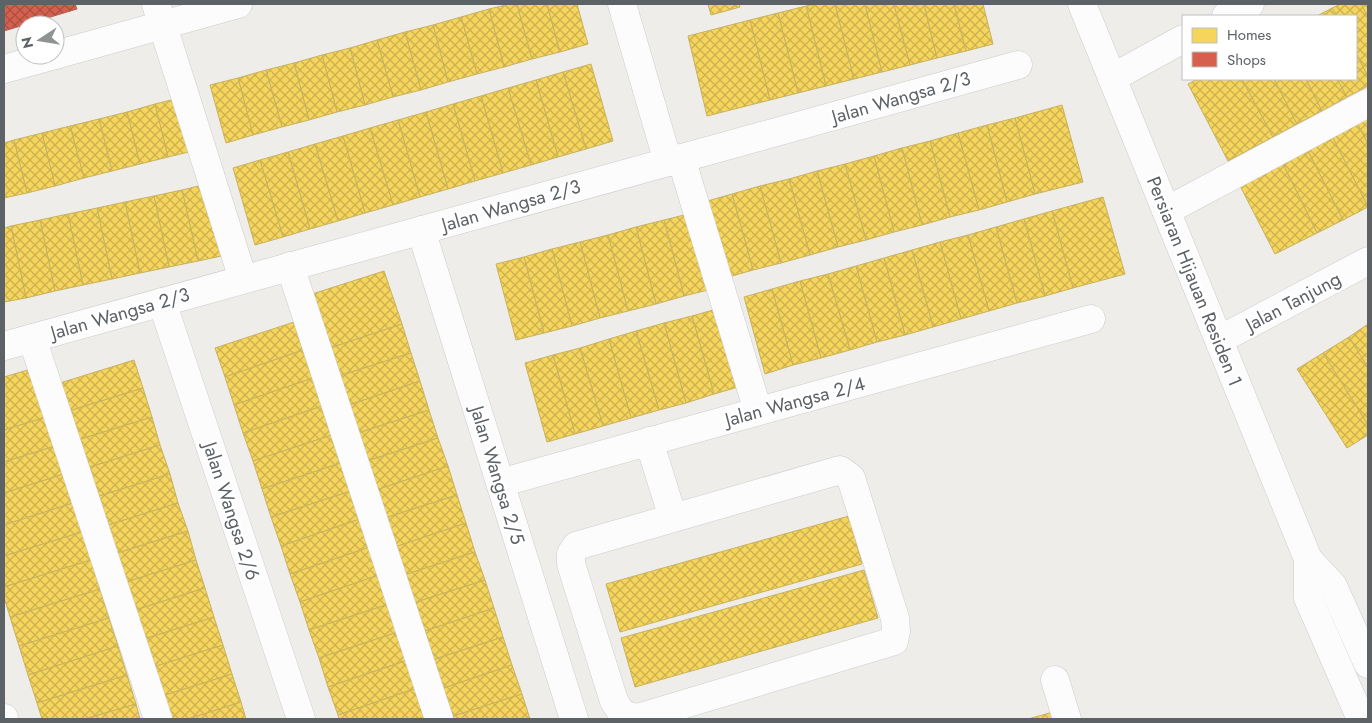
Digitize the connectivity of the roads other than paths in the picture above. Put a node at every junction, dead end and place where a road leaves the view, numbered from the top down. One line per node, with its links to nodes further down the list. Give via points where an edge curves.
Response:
1 (238, 4): 5 (street)
2 (622, 4): 14 (street)
3 (1082, 4): 12 (street, Persiaran Hijauan Residen 1)
4 (1250, 4): 6 (street)
5 (159, 14): 8 (street); 19 (street)
6 (1228, 15)
7 (1182, 40): 12 (street)
8 (65, 51)
9 (19, 65): 11 (street)
10 (1018, 65): 14 (street, Jalan Wangsa 2/3)
11 (4, 69)
12 (1112, 78): 15 (street, Persiaran Hijauan Residen 1)
13 (1368, 102): 15 (street)
14 (674, 160): 16 (street, Jalan Wangsa 2/3); 25 (street)
15 (1166, 211): 23 (street, Persiaran Hijauan Residen 1)
16 (421, 230): 18 (street, Jalan Wangsa 2/3); 27 (street, Jalan Wangsa 2/5)
17 (1368, 261): 23 (street, Jalan Tanjung)
18 (290, 266): 19 (street, Jalan Wangsa 2/3); 35 (street)
19 (243, 279): 20 (street, Jalan Wangsa 2/3)
20 (162, 302): 22 (street, Jalan Wangsa 2/3); 34 (street, Jalan Wangsa 2/6)
21 (1091, 319): 25 (street, Jalan Wangsa 2/4)
22 (32, 338): 24 (street, Jalan Wangsa 2/3); 33 (street)
23 (1218, 340): 29 (street, Persiaran Hijauan Residen 1)
24 (4, 346)
25 (758, 411): 26 (street, Jalan Wangsa 2/4)
26 (649, 442): 27 (street, Jalan Wangsa 2/4); 28 (street)
27 (500, 483): 36 (street, Jalan Wangsa 2/5)
28 (673, 518): 28 (street, via 840,470 851,478 895,618 894,641 638,718 623,715 614,701 571,564 571,554 576,546)
29 (1308, 559): 30 (street, Persiaran Hijauan Residen 1, via 1333,586); 32 (street, Persiaran Hijauan Residen 1, via 1308,598)
30 (1368, 663)
31 (1055, 680): 37 (street)
32 (1359, 697): 38 (street, Persiaran Hijauan Residen 1)
33 (158, 719)
34 (301, 719)
35 (439, 719)
36 (574, 719)
37 (1067, 719)
38 (1361, 719)

